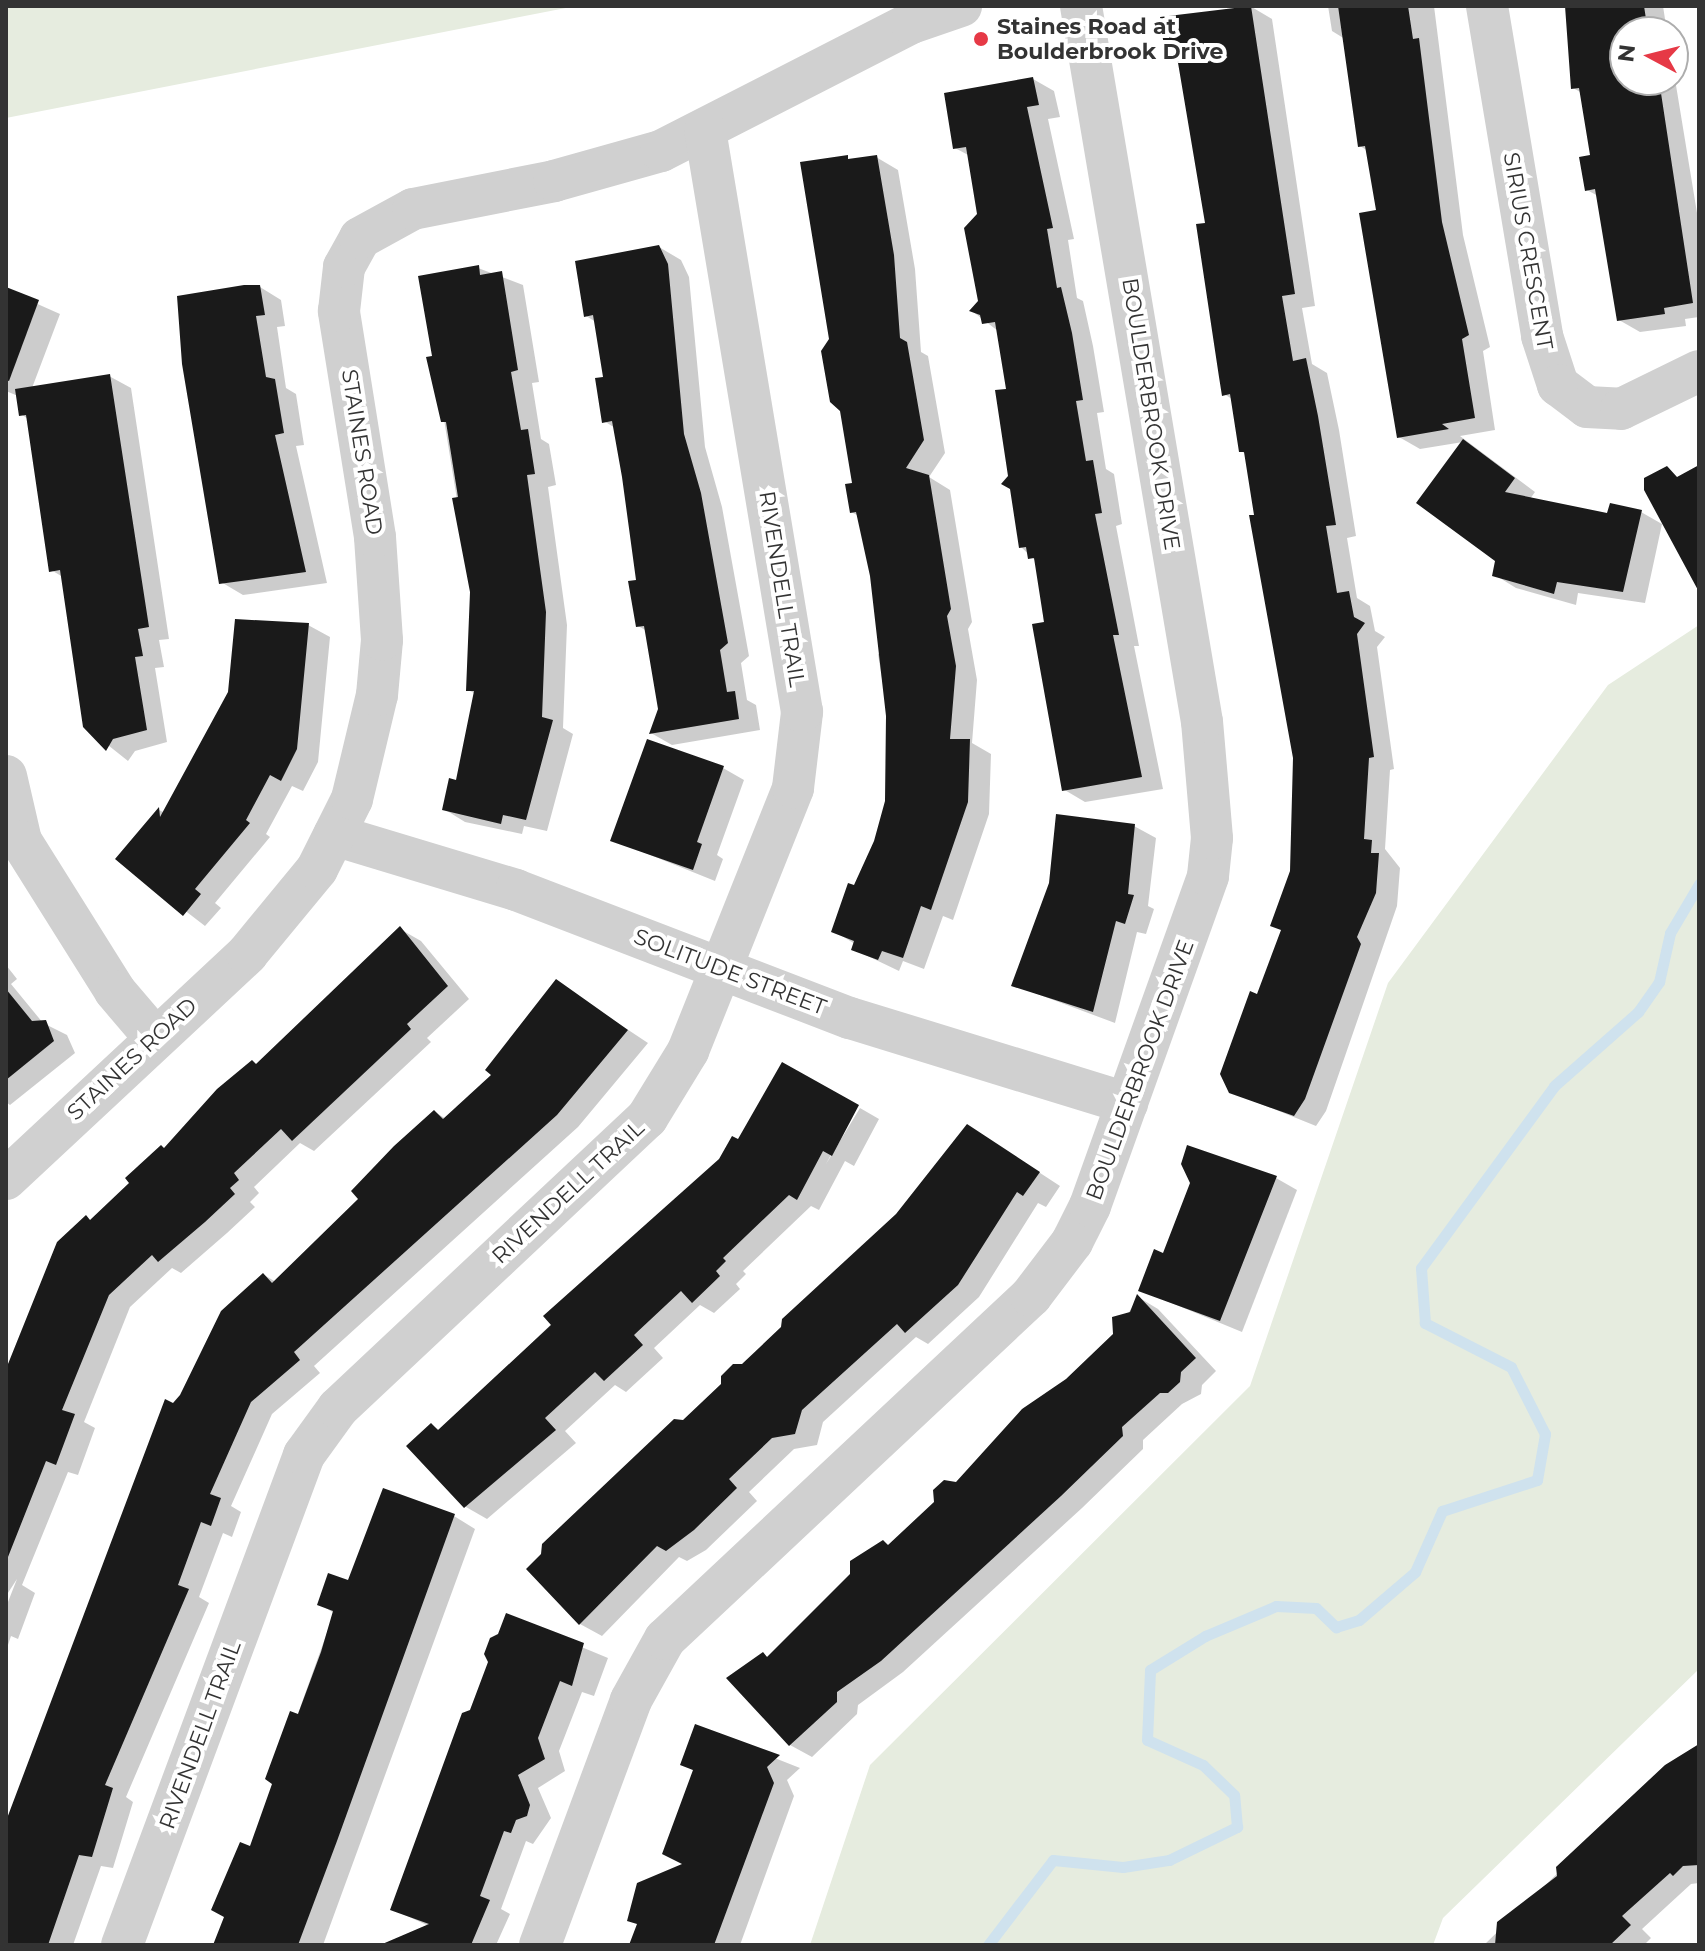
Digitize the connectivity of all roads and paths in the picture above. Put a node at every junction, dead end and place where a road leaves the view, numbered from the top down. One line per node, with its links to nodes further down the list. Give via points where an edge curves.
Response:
1 (961, 6): 4 (street, STAINES ROAD, via 911,23)
2 (1081, 6): 10 (street, BOULDERBROOK DRIVE, via 1210,790 1208,876)
3 (1487, 6): 5 (street, SIRIUS CRESCENT, via 1542,336 1558,385 1587,407 1621,409)
4 (705, 130): 7 (street, STAINES ROAD, via 661,151 554,181 413,209 370,230 349,255 339,311 375,537 382,640 364,757); 8 (street, RIVENDELL TRAIL, via 802,712 793,788)
5 (1699, 371)
6 (6, 776): 9 (street, via 21,841 115,991)
7 (334, 835): 8 (street, SOLITUDE STREET, via 516,890); 9 (street, STAINES ROAD, via 294,901 247,954)
8 (720, 968): 10 (street, SOLITUDE STREET, via 850,1018); 12 (street, RIVENDELL TRAIL, via 688,1051 647,1118 338,1408 304,1455)
9 (155, 1038): 11 (street, STAINES ROAD)
10 (1127, 1103): 13 (street, BOULDERBROOK DRIVE, via 1090,1206 1050,1274 665,1639 631,1700)
11 (6, 1179)
12 (122, 1945)
13 (540, 1945)

